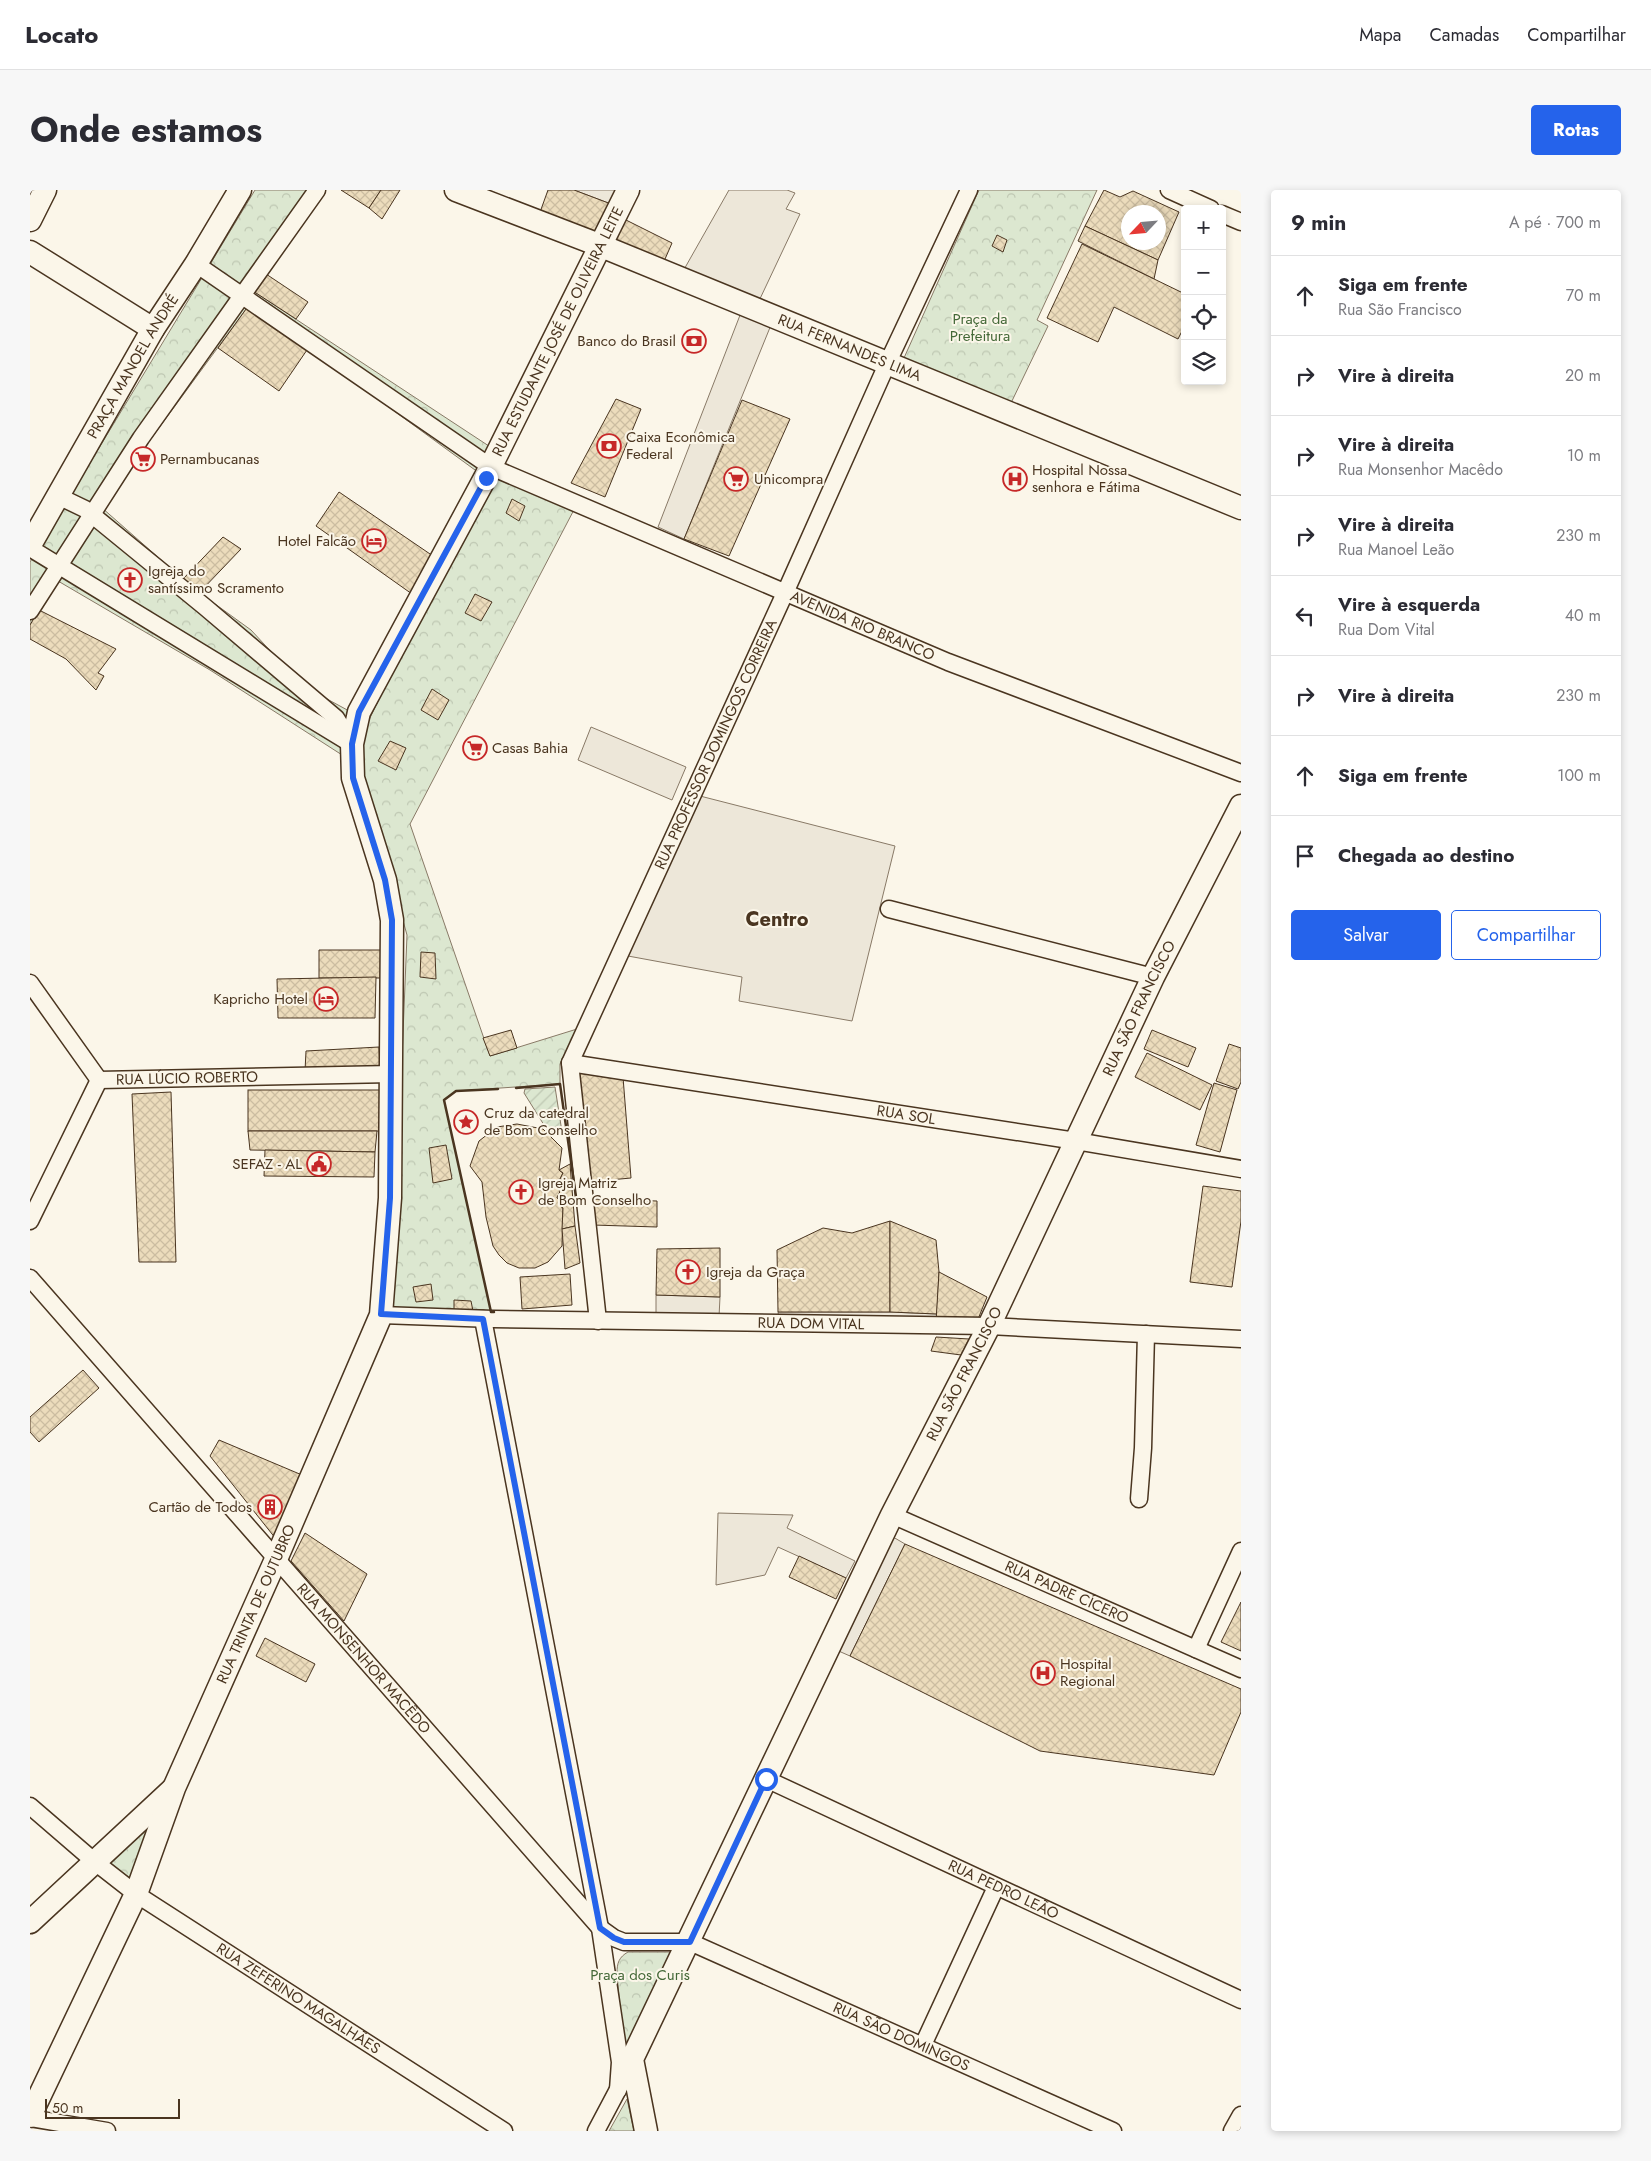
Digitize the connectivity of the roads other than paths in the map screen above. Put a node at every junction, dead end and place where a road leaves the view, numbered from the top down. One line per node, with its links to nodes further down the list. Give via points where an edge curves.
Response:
1 (45, 190): 10 (street)
2 (240, 190): 14 (street, PRAÇA MANOEL ANDRÉ)
3 (317, 190): 15 (street)
4 (456, 190): 12 (street, RUA FERNANDES LIMA)
5 (628, 190): 12 (street, RUA ESTUDANTE JOSÉ DE OLIVEIRA LEITE)
6 (969, 190): 17 (street, RUA PROFESSOR DOMINGOS CORREIRA)
7 (1169, 190): 8 (street)
8 (1202, 205)
9 (1226, 216): 11 (street)
10 (30, 220)
11 (1241, 222)
12 (599, 245): 17 (street, RUA FERNANDES LIMA); 18 (street, RUA ESTUDANTE JOSÉ DE OLIVEIRA LEITE)
13 (30, 252): 16 (street)
14 (196, 264): 15 (street, AVENIDA RIO BRANCO); 16 (street, PRAÇA MANOEL ANDRÉ)
15 (244, 296): 18 (street, AVENIDA RIO BRANCO); 21 (street, via 141,438)
16 (153, 329): 19 (street, PRAÇA MANOEL ANDRÉ)
17 (888, 362): 20 (street, RUA FERNANDES LIMA); 24 (street, RUA PROFESSOR DOMINGOS CORREIRA)
18 (491, 467): 24 (street, AVENIDA RIO BRANCO); 26 (street, RUA ESTUDANTE JOSÉ DE OLIVEIRA LEITE, via 359,712)
19 (58, 496): 21 (street); 22 (street, PRAÇA MANOEL ANDRÉ)
20 (1241, 508)
21 (91, 514): 23 (street); 26 (street, via 336,718)
22 (30, 546): 23 (street)
23 (58, 566): 25 (street); 26 (street)
24 (785, 593): 27 (street, AVENIDA RIO BRANCO, via 948,662); 32 (street, RUA PROFESSOR DOMINGOS CORREIRA)
25 (30, 611)
26 (352, 744): 33 (street, RUA ESTUDANTE JOSÉ DE OLIVEIRA LEITE, via 353,778 385,880 392,920)
27 (1241, 773)
28 (1241, 806): 30 (street, RUA SÃO FRANCISCO)
29 (888, 909): 30 (street)
30 (1153, 977): 35 (street, RUA SÃO FRANCISCO)
31 (30, 983): 34 (street, RUA LÚCIO ROBERTO)
32 (570, 1063): 35 (street, RUA SOL); 41 (street)
33 (392, 1074): 34 (street, RUA LÚCIO ROBERTO); 39 (street, RUA TRINTA DE OUTUBRO, via 390,1198)
34 (99, 1080): 37 (street)
35 (1076, 1141): 36 (street, RUA SOL); 42 (street, RUA SÃO FRANCISCO)
36 (1241, 1169)
37 (30, 1220)
38 (30, 1278): 48 (street, RUA MONSENHOR MACÊDO)
39 (381, 1314): 40 (street, RUA DOM VITAL); 48 (street, RUA TRINTA DE OUTUBRO)
40 (483, 1319): 41 (street, RUA DOM VITAL); 58 (street)
41 (598, 1321): 42 (street, RUA DOM VITAL)
42 (989, 1326): 43 (street, RUA DOM VITAL); 46 (street, RUA SÃO FRANCISCO)
43 (1146, 1334): 44 (street, RUA DOM VITAL); 45 (street)
44 (1241, 1339)
45 (1139, 1499)
46 (892, 1515): 49 (street, RUA PADRE CÍCERO); 51 (street, RUA SÃO FRANCISCO)
47 (1241, 1551): 49 (street)
48 (277, 1557): 52 (street, RUA TRINTA DE OUTUBRO); 58 (street, RUA MONSENHOR MACÊDO)
49 (1196, 1649): 50 (street, RUA PADRE CÍCERO)
50 (1241, 1669)
51 (766, 1779): 55 (street, RUA PEDRO LEÃO); 59 (street, RUA SÃO FRANCISCO)
52 (174, 1788): 54 (street); 56 (street, RUA TRINTA DE OUTUBRO)
53 (30, 1806): 54 (street, RUA ZEFERINO MAGALHÃES)
54 (95, 1862): 56 (street, RUA ZEFERINO MAGALHÃES); 57 (street)
55 (996, 1887): 60 (street, RUA PEDRO LEÃO); 61 (street)
56 (136, 1894): 65 (street, RUA TRINTA DE OUTUBRO); 67 (street, RUA ZEFERINO MAGALHÃES)
57 (30, 1922)
58 (600, 1928): 59 (street, RUA MONSENHOR MACÊDO, via 624,1942); 63 (street, via 620,2062)
59 (690, 1942): 61 (street, RUA SÃO DOMINGOS); 62 (street, RUA SÃO FRANCISCO)
60 (1241, 2000)
61 (923, 2045): 70 (street, RUA SÃO DOMINGOS)
62 (632, 2059): 63 (street); 69 (street)
63 (618, 2090): 68 (street)
64 (1241, 2115): 71 (street)
65 (30, 2117): 66 (street)
66 (107, 2131)
67 (504, 2131)
68 (596, 2131)
69 (646, 2131)
70 (1112, 2131)
71 (1232, 2131)

